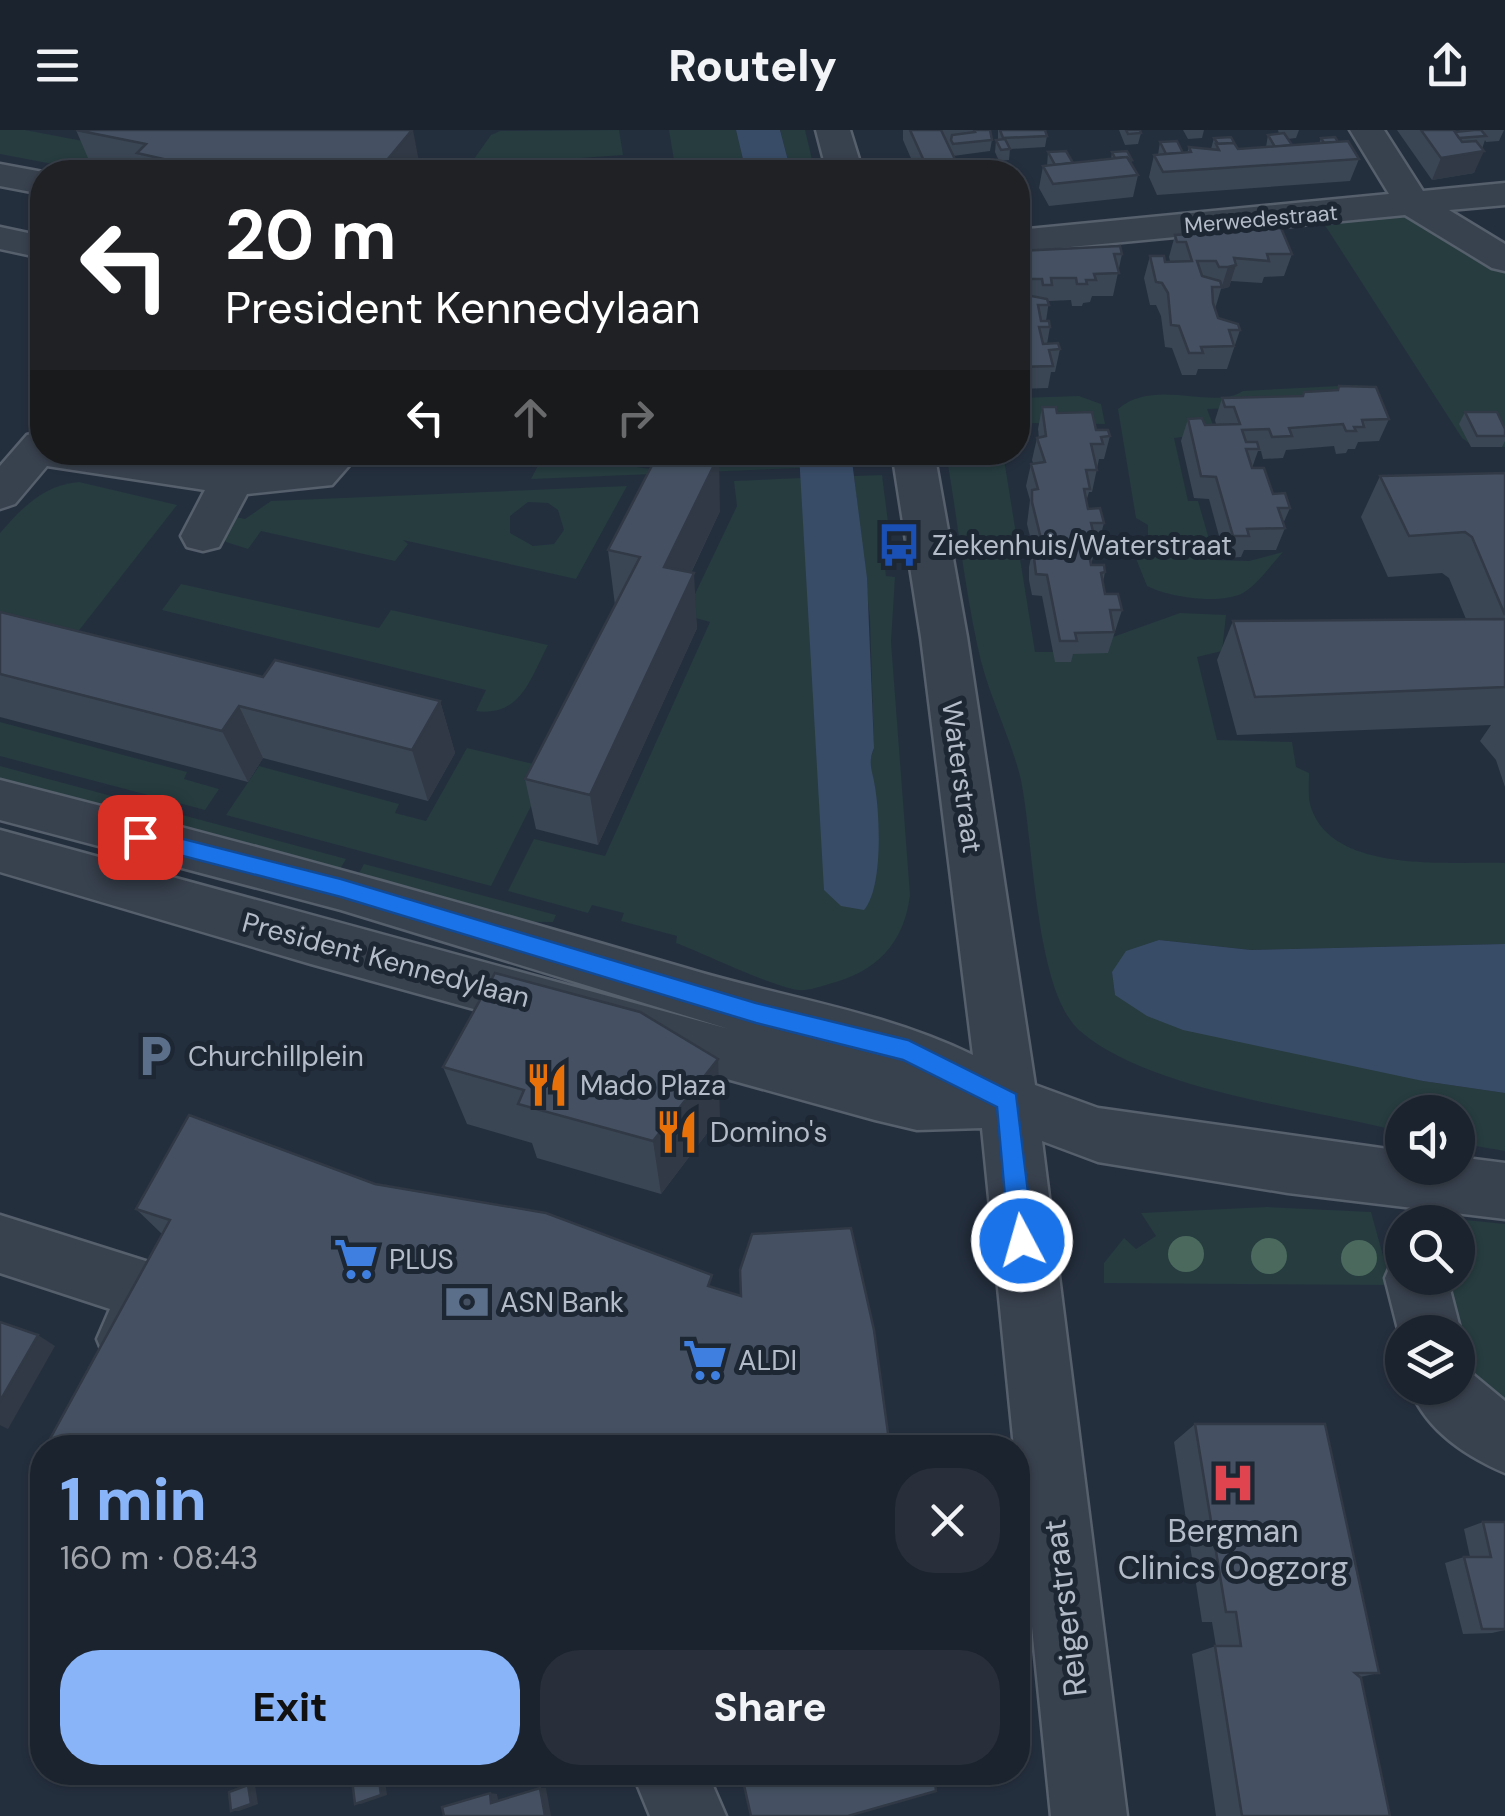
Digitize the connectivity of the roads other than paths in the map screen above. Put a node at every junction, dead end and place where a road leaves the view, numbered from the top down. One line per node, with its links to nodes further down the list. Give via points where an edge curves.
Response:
1 (833, 130): 3 (street)
2 (1367, 130): 7 (street)
3 (842, 160)
4 (0, 175): 5 (street)
5 (30, 181)
6 (1505, 194): 7 (street, Merwedestraat)
7 (1413, 204): 9 (street, Merwedestraat); 11 (street)
8 (0, 238): 10 (street)
9 (1030, 240)
10 (30, 244)
11 (1505, 260)
12 (30, 453): 17 (street)
13 (139, 465): 16 (street)
14 (327, 465): 16 (street, via 317,475)
15 (915, 465): 23 (street, Waterstraat)
16 (232, 480): 18 (street)
17 (0, 494)
18 (203, 536)
19 (0, 800): 22 (street, President Kennedylaan)
20 (0, 851): 21 (street, President Kennedylaan)
21 (116, 884): 22 (street, via 160,872 271,901); 23 (street, President Kennedylaan, via 917,1104)
22 (316, 884): 23 (street, President Kennedylaan, via 756,1013 908,1050)
23 (1008, 1101): 25 (street, President Kennedylaan, via 1098,1135); 32 (street, Reigerstraat)
24 (1505, 1191): 25 (street, President Kennedylaan)
25 (1398, 1200)
26 (0, 1244): 27 (street, via 152,1292)
27 (124, 1349)
28 (1459, 1405): 29 (street)
29 (1505, 1440)
30 (675, 1785): 31 (street)
31 (688, 1816)
32 (1089, 1816)

